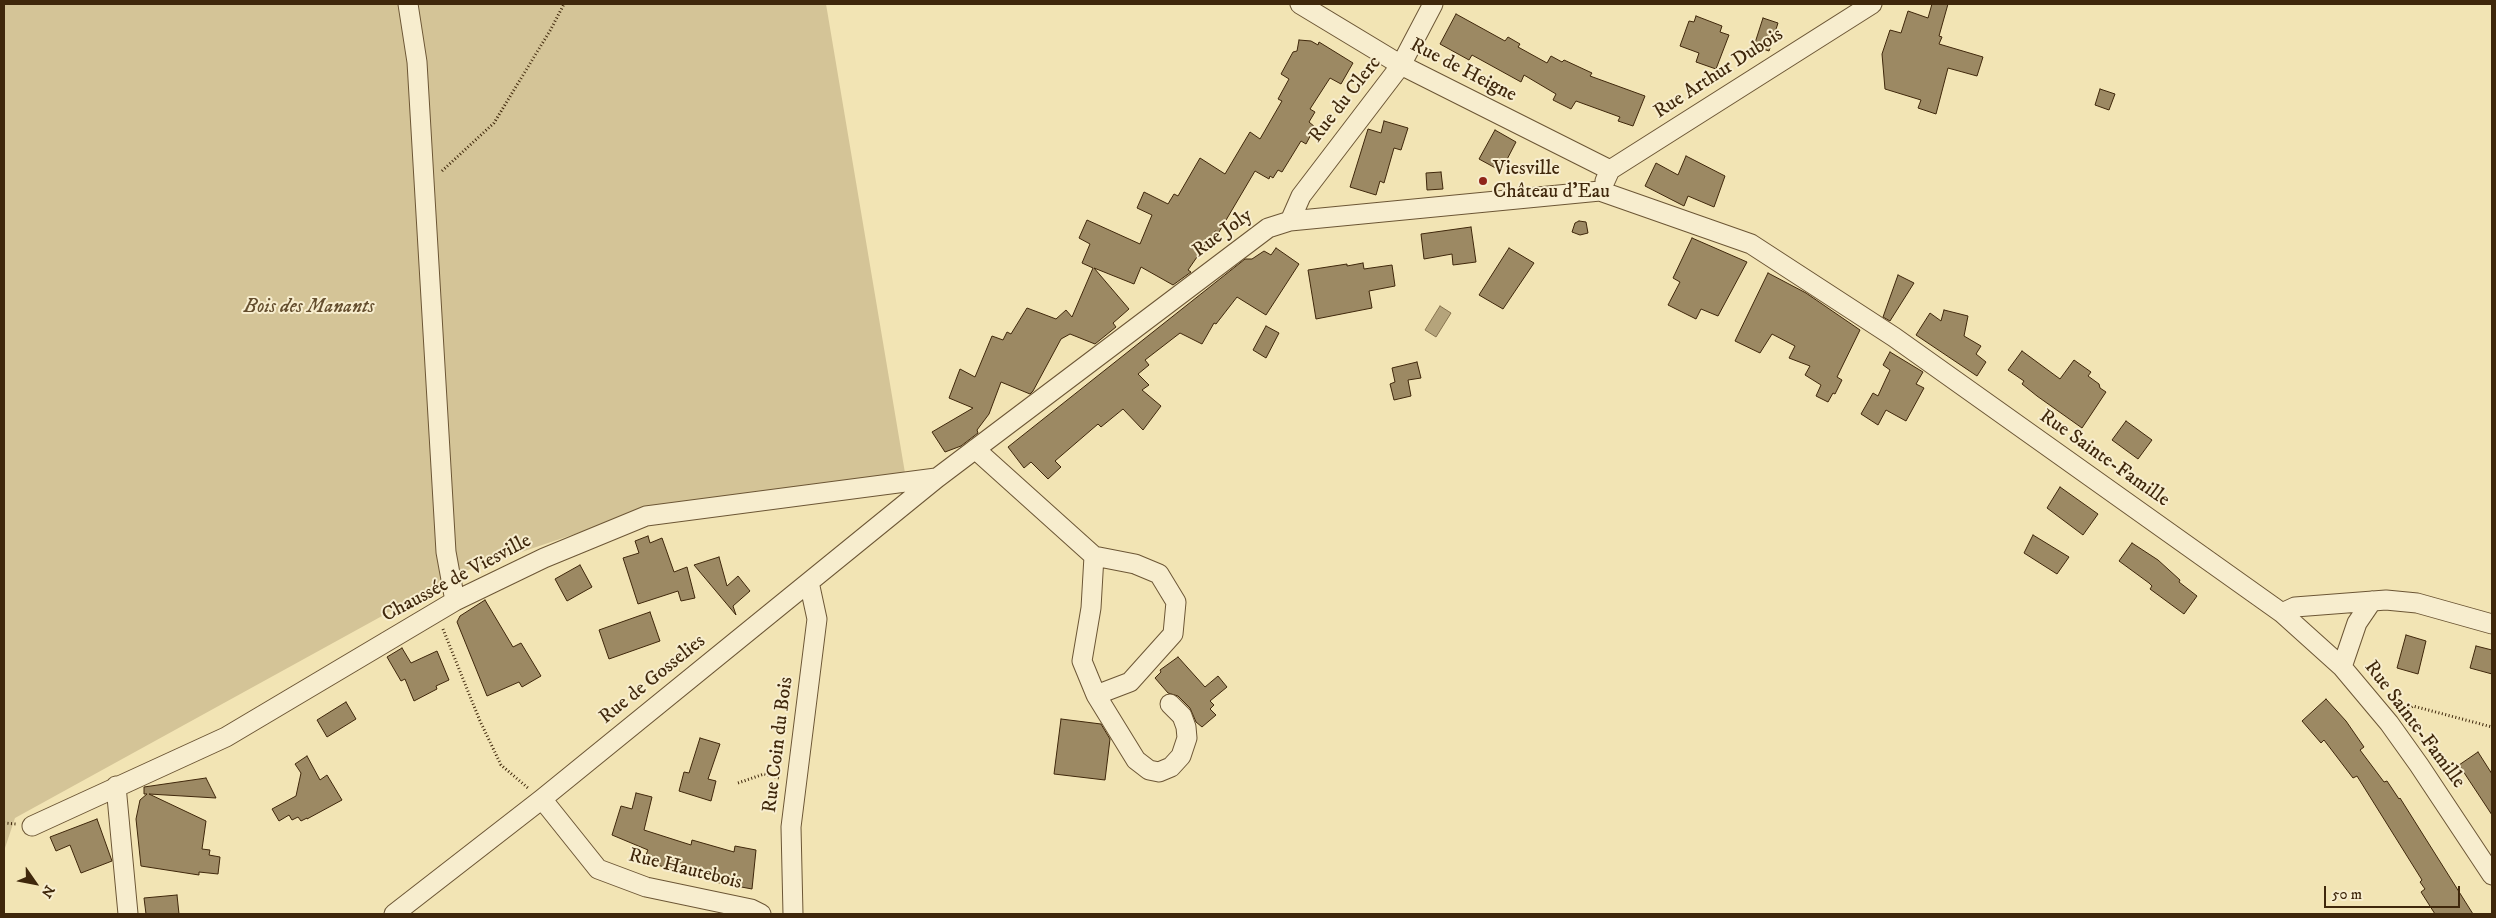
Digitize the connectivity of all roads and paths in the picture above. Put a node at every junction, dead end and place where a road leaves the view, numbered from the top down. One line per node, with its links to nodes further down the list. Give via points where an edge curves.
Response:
1 (408, 4): 8 (street, via 417,62)
2 (564, 4): 8 (path, via 494,123)
3 (1300, 4): 6 (street, Rue de Heigne)
4 (1433, 4): 6 (street, Rue du Clerc)
5 (1872, 4): 7 (street, Rue Arthur Dubois)
6 (1401, 65): 7 (street, Rue de Heigne); 10 (street, Rue du Clerc, via 1301,196)
7 (1610, 170): 9 (street)
8 (424, 187): 16 (street, via 446,552)
9 (1600, 191): 10 (street, Rue Joly); 18 (street, Rue Sainte-Famille, via 1751,244 1894,337)
10 (1290, 221): 11 (street, Rue Joly, via 1268,228)
11 (975, 449): 12 (street, Rue Joly); 13 (street)
12 (937, 478): 14 (street, Rue de Gosselies); 16 (street, Chaussée de Viesville, via 646,516 544,558)
13 (1094, 556): 21 (street, via 1091,608 1082,661); 21 (street, via 1136,564 1159,574 1176,602 1172,634 1166,641 1130,682)
14 (809, 582): 25 (street, Rue Coin du Bois, via 817,619); 28 (street, Rue de Gosselies)
15 (2372, 601): 18 (street, via 2295,607); 19 (street, via 2417,603); 20 (street, via 2357,623)
16 (455, 602): 17 (street, Chaussée de Viesville)
17 (436, 613): 27 (street, Chaussée de Viesville, via 226,737); 28 (path, via 501,766)
18 (2282, 613): 20 (street, Rue Sainte-Famille)
19 (2492, 624)
20 (2342, 667): 23 (street, Rue Sainte-Famille)
21 (1096, 695): 22 (street, via 1136,760 1149,770 1159,772 1171,767 1181,756 1187,738 1182,716)
22 (1170, 704)
23 (2388, 723): 24 (path, via 2413,706); 30 (street, Rue Sainte-Famille)
24 (2492, 727)
25 (797, 782): 26 (path, via 764,774); 34 (street, Rue Coin du Bois, via 791,827)
26 (738, 783)
27 (116, 786): 29 (street, Chaussée de Viesville); 31 (street)
28 (542, 799): 32 (street, Rue de Gosselies); 33 (street, Rue Hautebois, via 598,869 646,887 751,909)
29 (32, 826)
30 (2492, 875)
31 (128, 914)
32 (394, 914)
33 (761, 914)
34 (793, 914)

